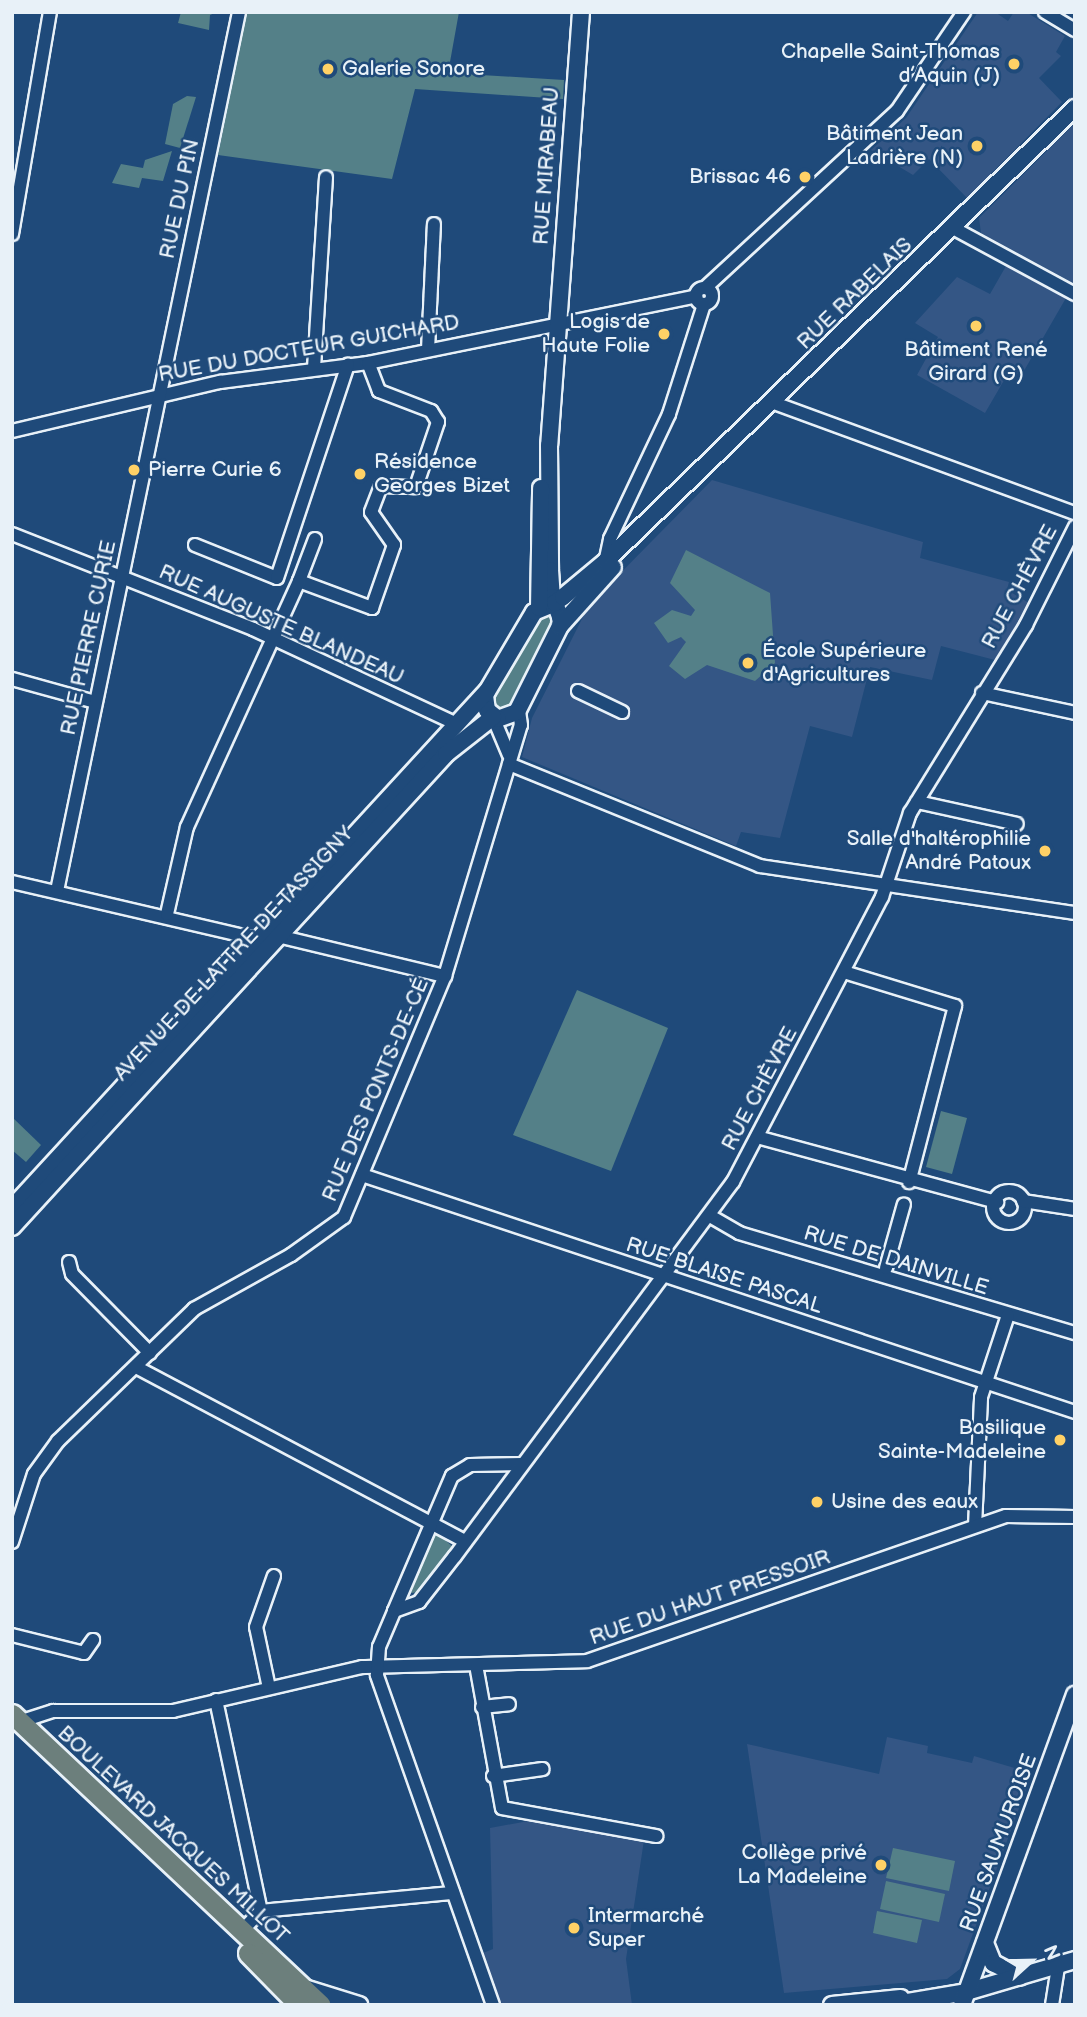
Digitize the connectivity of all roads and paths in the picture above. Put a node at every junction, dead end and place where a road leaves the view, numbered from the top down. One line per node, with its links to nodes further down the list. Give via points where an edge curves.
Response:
1 (50, 12): 11 (street)
2 (239, 12): 19 (street, RUE DU PIN)
3 (581, 12): 14 (street, RUE MIRABEAU)
4 (964, 12): 13 (street, via 897,111)
5 (1045, 12): 6 (street)
6 (1075, 30)
7 (1075, 108): 10 (street, RUE RABELAIS)
8 (326, 177): 18 (street)
9 (434, 224): 15 (street)
10 (953, 228): 12 (street); 20 (street, RUE RABELAIS)
11 (12, 233)
12 (1075, 294)
13 (702, 296): 14 (street, RUE DU DOCTEUR GUICHARD); 25 (street, via 669,414)
14 (557, 323): 15 (street, RUE DU DOCTEUR GUICHARD); 34 (street, RUE MIRABEAU, via 549,444)
15 (428, 350): 16 (street, RUE DU DOCTEUR GUICHARD)
16 (368, 363): 17 (street, RUE DU DOCTEUR GUICHARD); 32 (street, via 379,391 431,411 437,425 416,487 381,486 371,512 394,545 372,608)
17 (348, 365): 18 (street, RUE DU DOCTEUR GUICHARD); 29 (street, via 277,578)
18 (314, 368): 19 (street, RUE DU DOCTEUR GUICHARD)
19 (160, 394): 21 (street, RUE DU DOCTEUR GUICHARD); 31 (street, RUE PIERRE CURIE)
20 (774, 403): 22 (street, RUE RABELAIS); 23 (street)
21 (12, 430)
22 (664, 507): 28 (street, RUE RABELAIS); 33 (street, RUE RABELAIS)
23 (1075, 513)
24 (1075, 527): 40 (street, RUE CHÈVRE, via 1034,612)
25 (614, 529): 28 (street, via 620,542); 30 (street)
26 (12, 534): 31 (street, RUE AUGUSTE BLANDEAU)
27 (315, 539): 32 (street)
28 (628, 540): 30 (street, RUE RABELAIS)
29 (195, 545)
30 (606, 561): 33 (street, RUE RABELAIS); 34 (street, RUE RABELAIS)
31 (122, 578): 36 (street, RUE AUGUSTE BLANDEAU); 41 (street, RUE PIERRE CURIE)
32 (299, 581): 36 (street)
33 (594, 587): 35 (street, RUE RABELAIS)
34 (547, 606): 35 (street, RUE MIRABEAU); 38 (street, RUE RABELAIS)
35 (560, 626): 42 (street, RUE RABELAIS)
36 (273, 640): 46 (street, RUE AUGUSTE BLANDEAU); 53 (street, via 187,827)
37 (12, 679): 41 (street)
38 (487, 691): 45 (street, via 485,705); 46 (street, AVENUE DE LATTRE DE TASSIGNY)
39 (578, 691): 43 (street)
40 (982, 693): 44 (street); 48 (street, RUE CHÈVRE)
41 (95, 702): 52 (street, RUE PIERRE CURIE)
42 (519, 710): 45 (street, via 508,719); 47 (street, RUE DES PONTS-DE-CÉ, via 521,725)
43 (622, 712)
44 (1075, 713)
45 (494, 717): 47 (street); 55 (street, AVENUE DE LATTRE DE TASSIGNY, via 446,754)
46 (455, 723): 56 (street, AVENUE DE LATTRE DE TASSIGNY)
47 (510, 763): 51 (street, via 760,866); 58 (street, RUE DES PONTS-DE-CÉ)
48 (917, 802): 49 (street); 51 (street, RUE CHÈVRE)
49 (1017, 824)
50 (12, 882): 52 (street)
51 (888, 882): 54 (street); 57 (street, RUE CHÈVRE)
52 (57, 891): 53 (street)
53 (167, 914): 56 (street)
54 (1075, 914)
55 (278, 936): 58 (street); 68 (street, AVENUE DE LATTRE DE TASSIGNY)
56 (257, 939): 65 (street, AVENUE DE LATTRE DE TASSIGNY)
57 (844, 972): 59 (street, RUE CHÈVRE); 61 (street, via 955,1006)
58 (445, 976): 60 (street, RUE DES PONTS-DE-CÉ)
59 (757, 1137): 61 (street); 67 (street, RUE CHÈVRE)
60 (362, 1175): 71 (street, RUE BLAISE PASCAL); 74 (street, RUE DES PONTS-DE-CÉ, via 339,1222 205,1301)
61 (909, 1182): 63 (street)
62 (1023, 1201): 63 (street, via 1007,1190); 63 (street, via 1019,1220 1007,1225 998,1218); 66 (street)
63 (997, 1202)
64 (904, 1204): 70 (street)
65 (12, 1208)
66 (1075, 1209)
67 (710, 1216): 71 (street, RUE CHÈVRE); 72 (street, RUE DE DAINVILLE, via 739,1233)
68 (12, 1227)
69 (69, 1262): 74 (street, via 72,1274)
70 (886, 1268)
71 (663, 1276): 76 (street, RUE BLAISE PASCAL); 78 (street, RUE CHÈVRE)
72 (1008, 1315): 73 (street, RUE DE DAINVILLE); 76 (street)
73 (1075, 1333)
74 (150, 1353): 75 (street, RUE DES PONTS-DE-CÉ)
75 (136, 1367): 80 (street); 82 (street, RUE DES PONTS-DE-CÉ, via 44,1458)
76 (987, 1382): 77 (street, RUE BLAISE PASCAL); 81 (street)
77 (1075, 1412)
78 (522, 1464): 80 (street, via 463,1467 445,1485); 83 (street, RUE CHÈVRE)
79 (1075, 1517): 81 (street, RUE DU HAUT PRESSOIR, via 1017,1514)
80 (428, 1522): 83 (street); 85 (street)
81 (975, 1526): 88 (street, RUE DU HAUT PRESSOIR, via 599,1658)
82 (13, 1537)
83 (464, 1541): 85 (street, RUE CHÈVRE, via 419,1602)
84 (274, 1576): 90 (street, via 256,1627)
85 (394, 1611): 89 (street)
86 (12, 1635): 87 (street, via 84,1653)
87 (93, 1640)
88 (476, 1665): 89 (street, RUE DU HAUT PRESSOIR); 94 (street)
89 (376, 1666): 90 (street, RUE DU HAUT PRESSOIR); 99 (street)
90 (269, 1688): 92 (street, RUE DU HAUT PRESSOIR)
91 (1075, 1695): 102 (street, RUE SAUMUROISE)
92 (216, 1700): 95 (street, RUE DU HAUT PRESSOIR, via 173,1711 45,1712); 100 (street)
93 (509, 1704): 94 (street)
94 (482, 1707): 97 (street)
95 (15, 1721): 101 (main road, BOULEVARD JACQUES MILLOT); 106 (main road, BOULEVARD JACQUES MILLOT)
96 (543, 1769): 97 (street)
97 (493, 1776): 98 (street, via 497,1799 510,1814 543,1811)
98 (656, 1836)
99 (453, 1893): 100 (street); 110 (street)
100 (261, 1911): 101 (street)
101 (242, 1932): 106 (main road, BOULEVARD JACQUES MILLOT)
102 (985, 1943): 105 (street, via 993,1963); 107 (street, RUE SAUMUROISE)
103 (1075, 1960): 104 (street)
104 (1058, 1966): 105 (street); 113 (street)
105 (1020, 1977): 107 (street)
106 (301, 1997): 108 (main road, BOULEVARD JACQUES MILLOT); 109 (street, BOULEVARD JACQUES MILLOT)
107 (964, 1998): 111 (street); 112 (street)
108 (321, 2005)
109 (359, 2005)
110 (493, 2005)
111 (832, 2005)
112 (890, 2005)
113 (1052, 2005)

